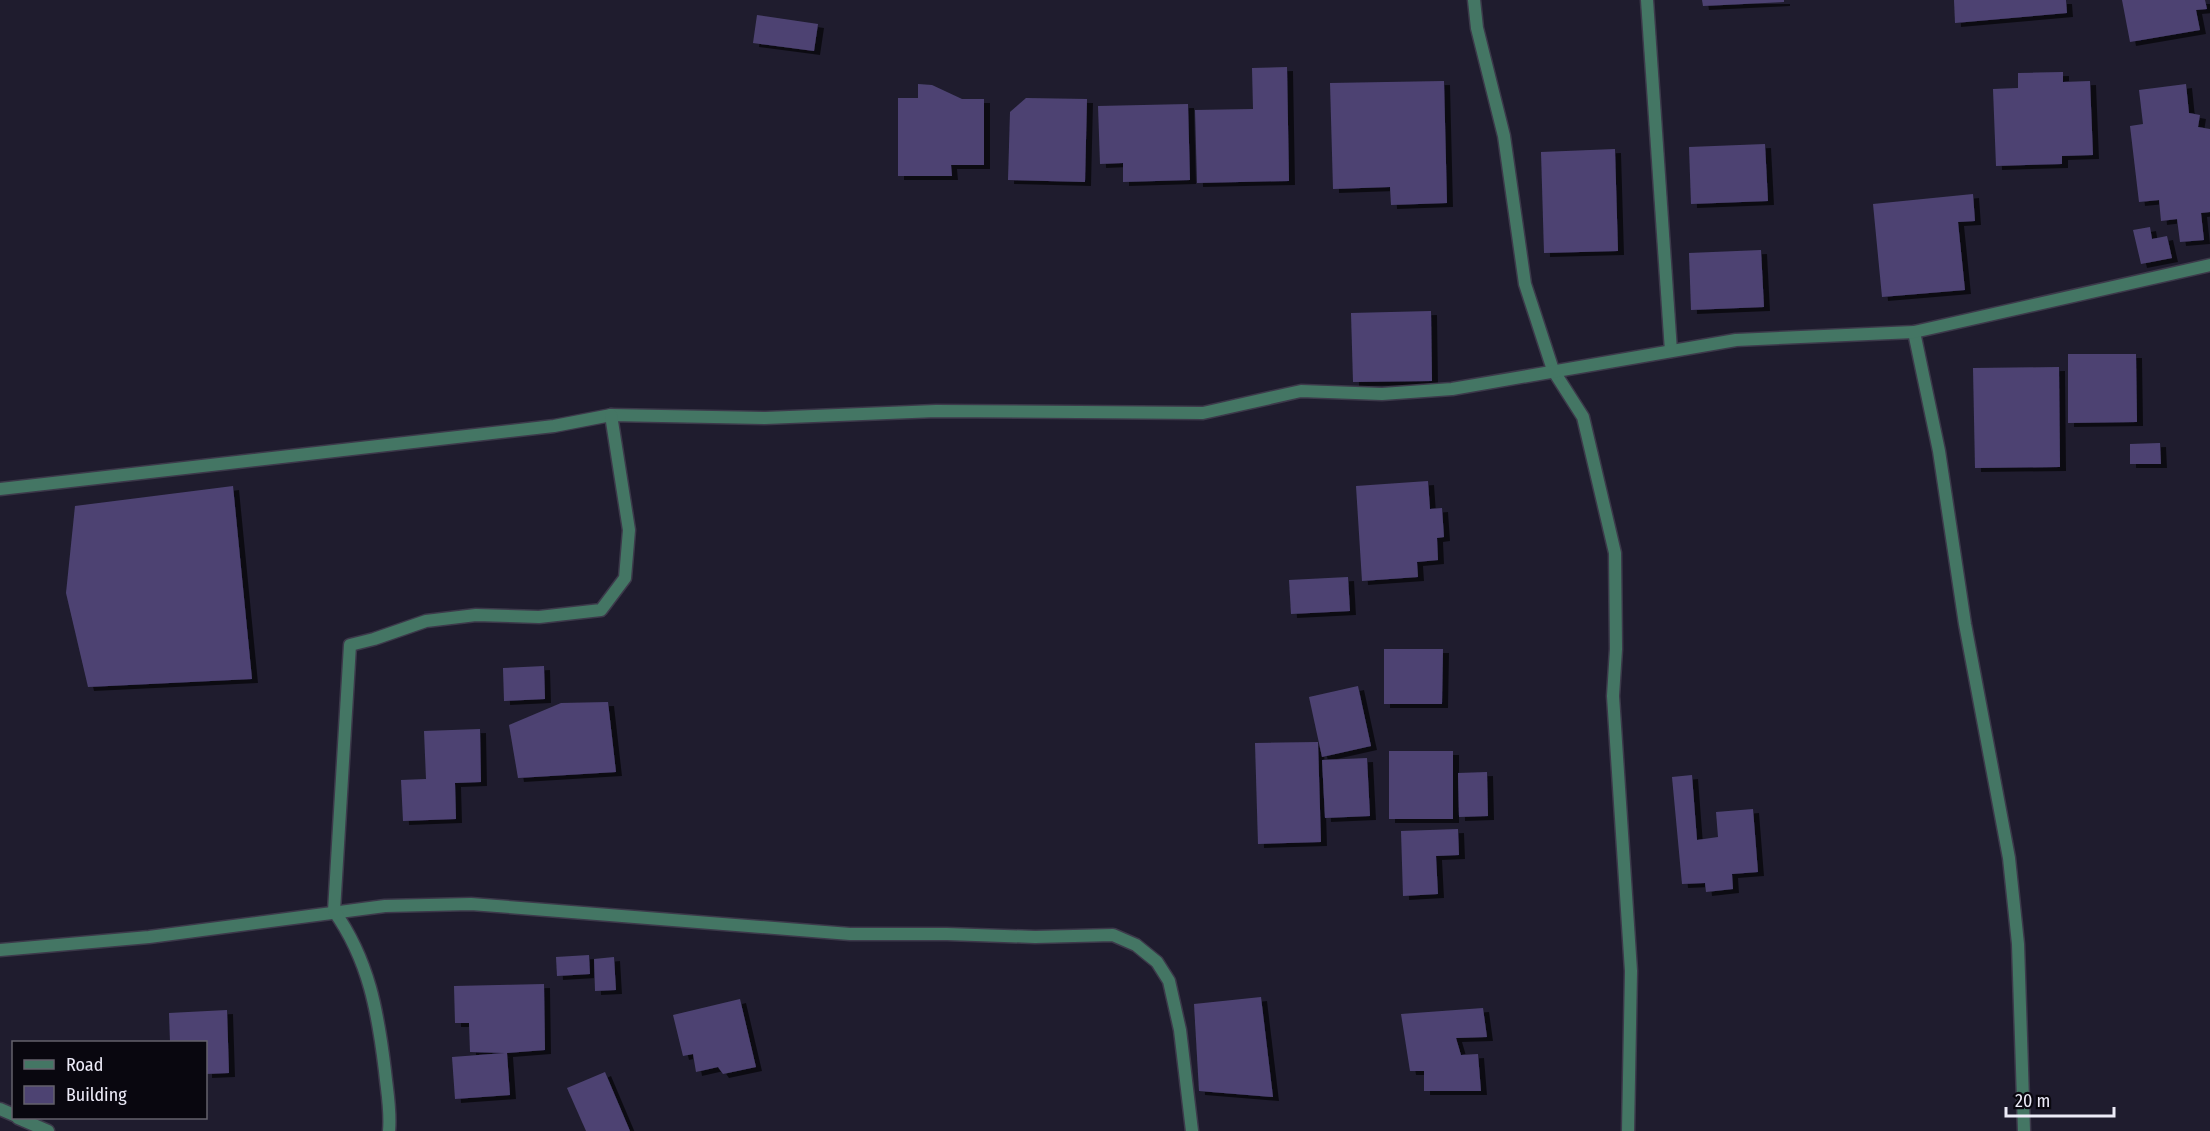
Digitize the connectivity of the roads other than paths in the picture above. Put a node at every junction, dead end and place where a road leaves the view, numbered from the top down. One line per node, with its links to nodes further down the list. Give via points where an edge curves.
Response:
1 (1474, 0): 6 (street, via 1477,28 1504,136 1525,284)
2 (1647, 0): 5 (street)
3 (2210, 265): 4 (street)
4 (1914, 332): 5 (street, via 1736,340); 16 (street, via 1939,451 1965,624 2009,858 2018,944)
5 (1671, 351): 6 (street)
6 (1553, 370): 7 (street, via 1452,389 1382,394 1301,391 1203,413 936,411 765,418); 15 (street, via 1583,417 1615,553 1613,696 1631,971)
7 (611, 415): 8 (street, via 554,426); 9 (street, via 629,530 626,578 601,610 539,617 476,615 426,621 350,645)
8 (0, 489)
9 (334, 911): 10 (street, via 148,937); 13 (street, via 348,930 374,997); 14 (street, via 471,903 850,934 1035,938 1113,935 1136,945 1157,962 1169,981 1180,1030)
10 (0, 950)
11 (20, 1119): 12 (street)
12 (48, 1131)
13 (389, 1131)
14 (1192, 1131)
15 (1628, 1131)
16 (2024, 1131)

